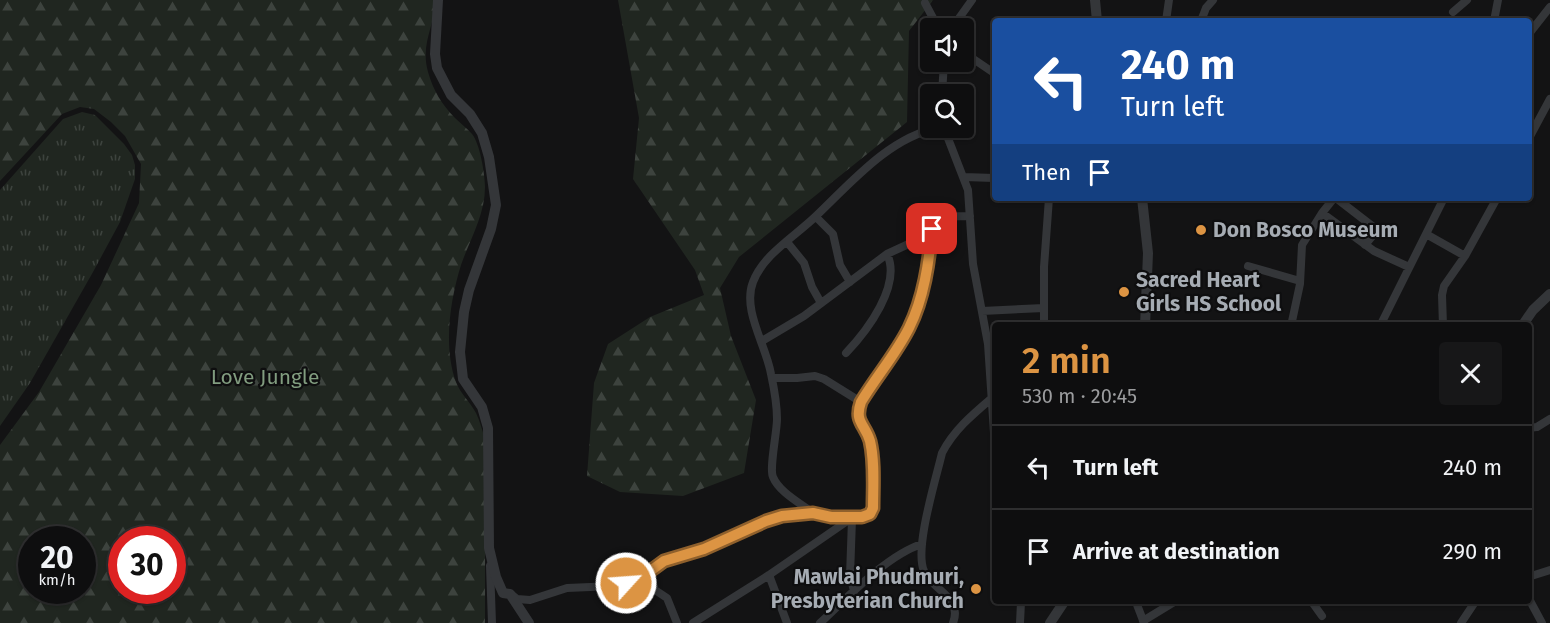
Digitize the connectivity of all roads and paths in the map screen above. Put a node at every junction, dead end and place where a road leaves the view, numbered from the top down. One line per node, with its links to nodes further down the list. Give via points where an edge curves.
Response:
1 (438, 0): 65 (street, via 437,68 451,95 482,133 496,205 469,290 460,352 464,379 482,407 488,428)
2 (972, 0): 12 (street)
3 (1095, 0): 13 (street)
4 (1169, 0): 14 (street)
5 (1213, 0): 15 (street)
6 (1467, 0): 10 (street)
7 (1495, 1): 16 (street)
8 (925, 3): 11 (street)
9 (1550, 7): 17 (street)
10 (1453, 12)
11 (936, 18)
12 (959, 18)
13 (1097, 18)
14 (1166, 18)
15 (1202, 18)
16 (1494, 18)
17 (1532, 30)
18 (974, 59): 19 (street)
19 (992, 72)
20 (1550, 99): 22 (street)
21 (920, 133): 34 (street, via 872,163)
22 (1532, 133)
23 (948, 138): 24 (street)
24 (964, 177): 25 (street); 33 (street)
25 (992, 178)
26 (1049, 201): 47 (street)
27 (1142, 201): 50 (street, via 1148,253)
28 (1332, 201): 32 (street)
29 (1339, 201): 38 (street, via 1376,229)
30 (1442, 201): 35 (street)
31 (1495, 201): 40 (street)
32 (1322, 213): 38 (street); 43 (street, via 1302,245)
33 (970, 216): 36 (street, via 937,218); 48 (street)
34 (816, 217): 37 (street); 44 (street, via 833,234 840,265)
35 (1426, 234): 40 (street); 42 (street)
36 (931, 239): 39 (street); 59 (street, via 925,278 909,328)
37 (787, 243): 46 (street, via 804,263); 55 (street, via 758,270 749,292 748,302)
38 (1365, 245): 42 (street)
39 (887, 254): 44 (street); 56 (street, via 892,273 877,313)
40 (1465, 256): 53 (street, via 1444,286)
41 (1248, 266): 43 (street)
42 (1409, 267): 52 (street)
43 (1300, 280): 51 (street)
44 (850, 282): 46 (street)
45 (1550, 294): 54 (street)
46 (821, 303): 55 (street)
47 (1044, 308): 48 (street); 49 (street)
48 (982, 311): 58 (street)
49 (1044, 322)
50 (1145, 322)
51 (1292, 322)
52 (1382, 322)
53 (1443, 322)
54 (1525, 322)
55 (762, 341): 57 (street)
56 (846, 353)
57 (772, 378): 59 (street, via 815,376); 62 (street, via 777,418 772,474 777,483)
58 (992, 398): 64 (street, via 963,423 942,453)
59 (861, 402): 63 (street, via 857,412 870,443 873,508 867,516)
60 (1550, 419): 61 (street)
61 (1532, 428)
62 (813, 513): 63 (street); 67 (street, via 766,521 704,549 664,561)
63 (853, 518): 68 (street); 70 (street, via 850,576)
64 (922, 544): 70 (street, via 903,552); 87 (street, via 924,572 953,602)
65 (489, 548): 71 (street, via 498,584 503,593); 81 (street)
66 (1550, 570): 69 (street)
67 (649, 572): 71 (street, via 614,586 567,588 536,599 517,599); 83 (street, via 655,590 667,598)
68 (769, 575): 84 (street); 85 (street)
69 (1532, 576)
70 (854, 591): 86 (street)
71 (510, 594): 82 (street)
72 (1021, 604): 88 (street)
73 (1063, 604): 89 (street)
74 (1137, 604): 80 (street)
75 (1171, 604): 80 (street)
76 (1313, 604): 79 (street)
77 (1474, 604): 90 (street)
78 (1532, 604): 91 (street)
79 (1322, 616)
80 (1144, 622)
81 (492, 623)
82 (529, 623)
83 (677, 623)
84 (693, 623)
85 (787, 623)
86 (820, 623)
87 (953, 623)
88 (1020, 623)
89 (1050, 623)
90 (1461, 623)
91 (1542, 623)

